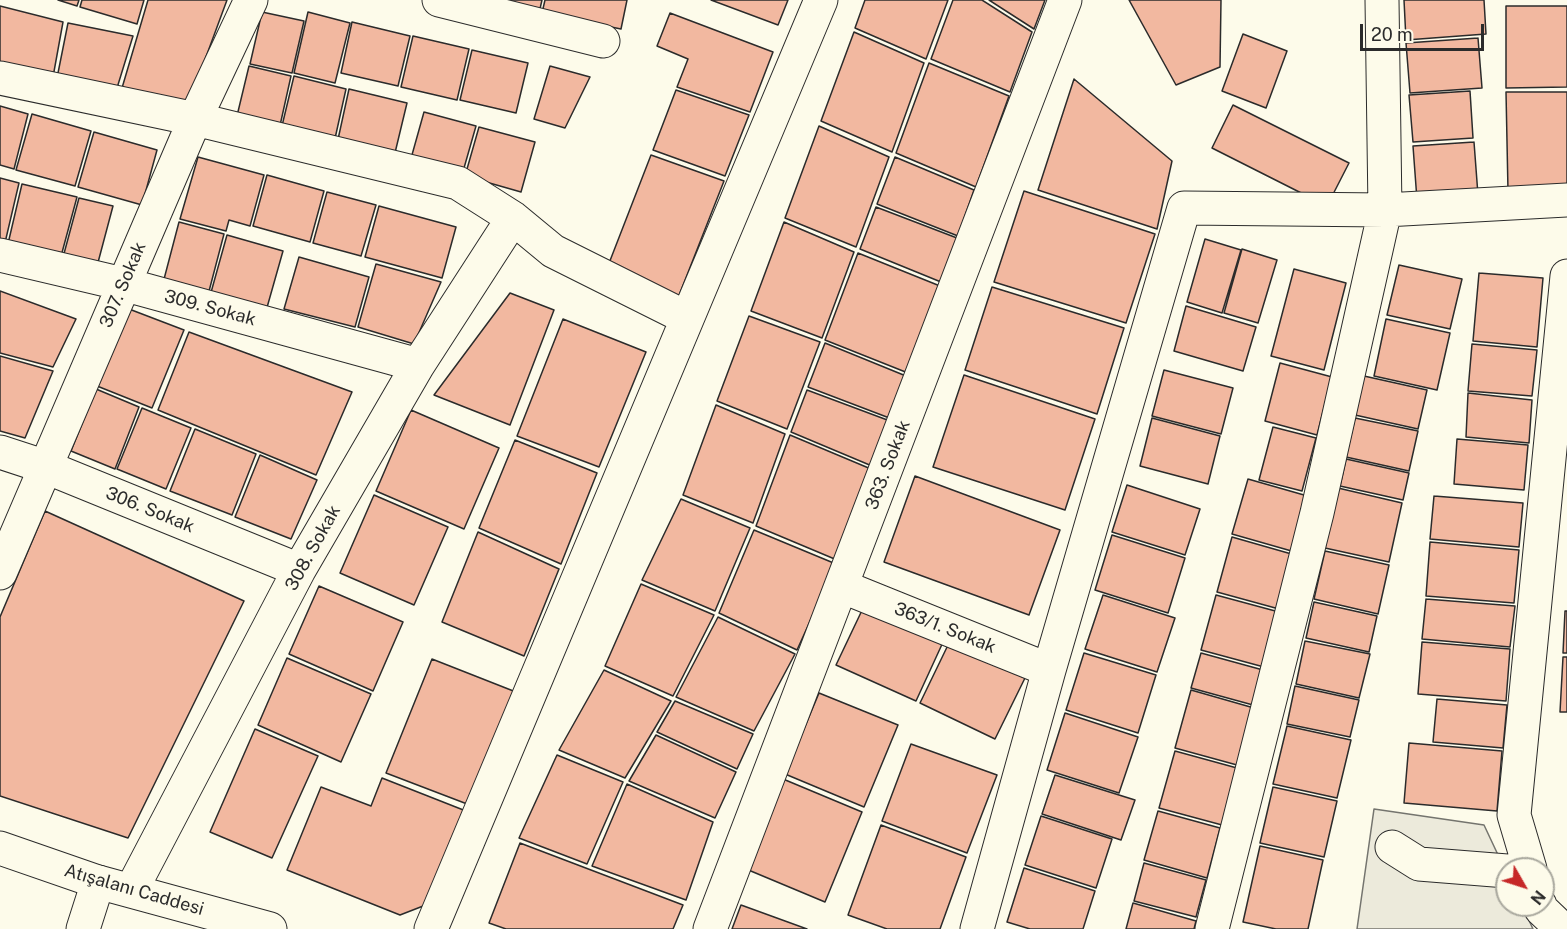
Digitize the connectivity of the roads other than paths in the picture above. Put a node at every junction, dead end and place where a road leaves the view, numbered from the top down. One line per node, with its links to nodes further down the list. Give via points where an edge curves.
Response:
1 (250, 0): 8 (street, 307. Sokak)
2 (439, 0): 6 (street)
3 (821, 0): 15 (street)
4 (1065, 0): 21 (street, 363. Sokak)
5 (1382, 0): 10 (street)
6 (603, 41)
7 (0, 78): 8 (street)
8 (195, 119): 11 (street, via 458,183); 14 (street, 307. Sokak)
9 (1567, 200): 10 (street)
10 (1385, 210): 22 (street, via 1185,208); 35 (street, via 1317,513)
11 (513, 218): 15 (street, via 553,251); 16 (street, 308. Sokak)
12 (0, 255): 14 (street, 309. Sokak)
13 (1567, 276): 25 (street, via 1515,815)
14 (123, 284): 16 (street, 309. Sokak); 18 (street, 307. Sokak)
15 (687, 318): 32 (street)
16 (418, 365): 19 (street, 308. Sokak)
17 (0, 452): 18 (street, 306. Sokak)
18 (46, 468): 19 (street, 306. Sokak); 20 (street, 307. Sokak)
19 (299, 570): 28 (street, 308. Sokak)
20 (0, 573)
21 (841, 586): 22 (street, 363/1. Sokak); 33 (street, 363. Sokak)
22 (1049, 670): 34 (street)
23 (1392, 847): 26 (street, via 1419,864)
24 (0, 848): 27 (street, Atışalanı Caddesi)
25 (1527, 857)
26 (1495, 871)
27 (98, 882): 28 (street, Atışalanı Caddesi); 30 (street)
28 (132, 889): 31 (street, Atışalanı Caddesi)
29 (1549, 917): 36 (street)
30 (83, 929)
31 (270, 929)
32 (431, 929)
33 (710, 929)
34 (977, 929)
35 (1212, 929)
36 (1562, 929)

